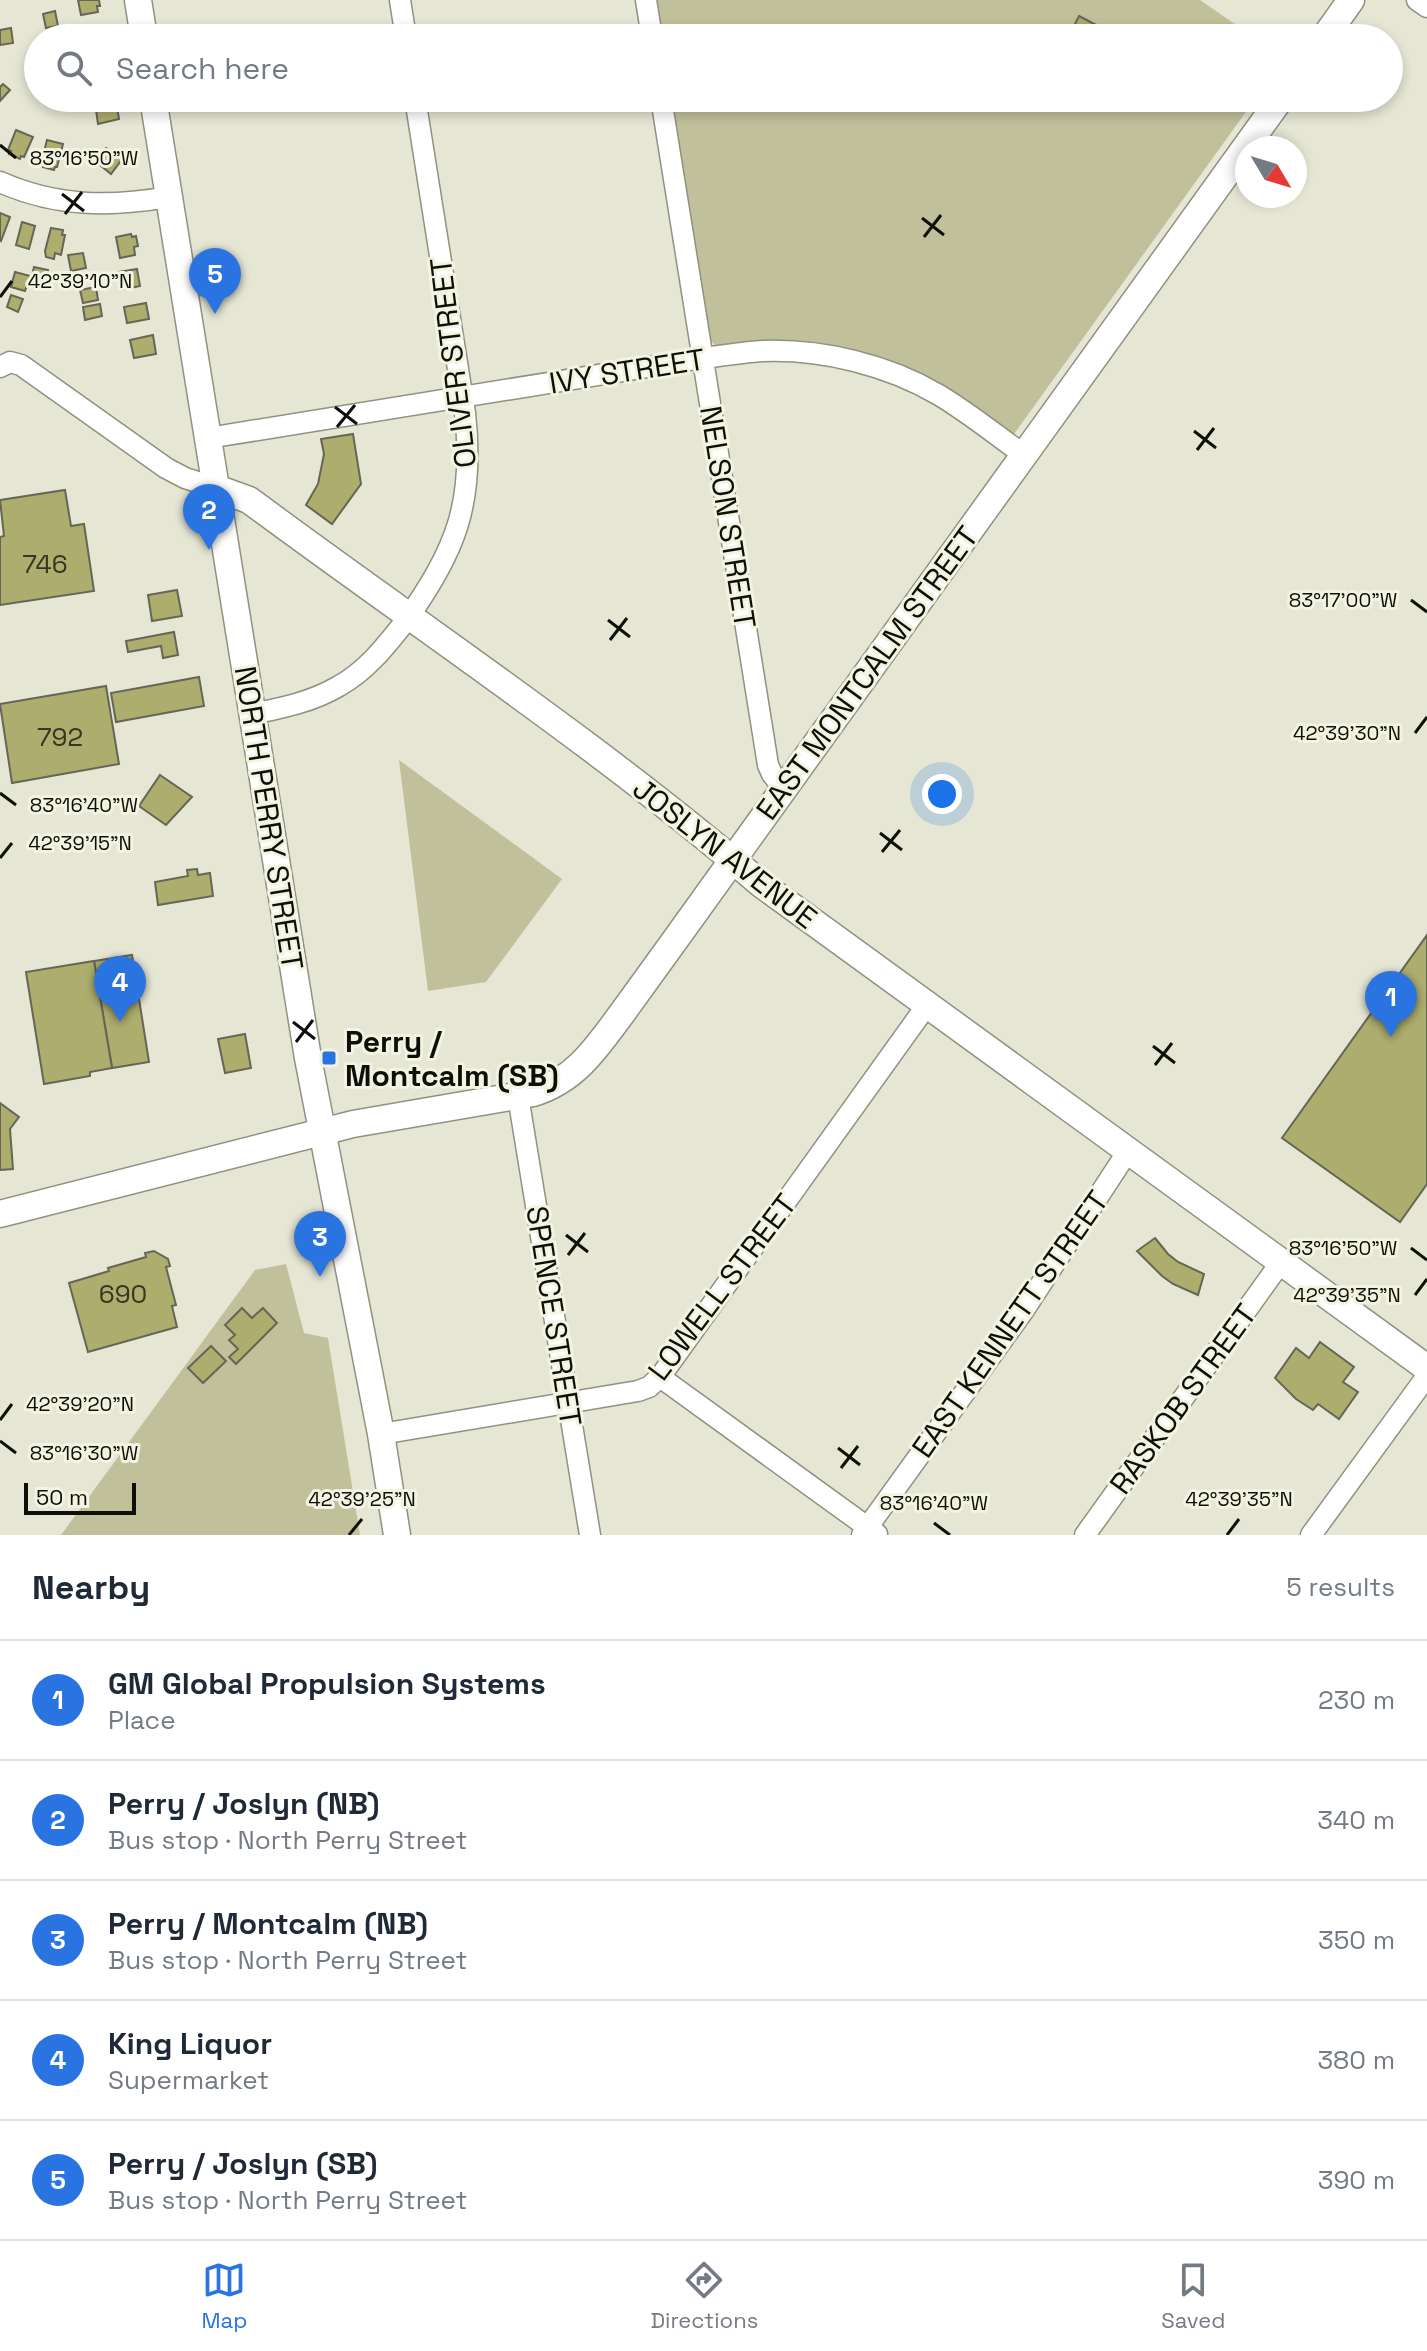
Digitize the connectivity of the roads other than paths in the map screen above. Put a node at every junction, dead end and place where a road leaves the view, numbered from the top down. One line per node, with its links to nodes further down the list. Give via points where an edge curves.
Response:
1 (138, 0): 7 (main road)
2 (400, 0): 8 (street)
3 (646, 0): 9 (street)
4 (1351, 0): 10 (main road)
5 (1417, 0): 6 (street)
6 (1427, 7)
7 (142, 24)
8 (404, 24)
9 (650, 24)
10 (1334, 24)
11 (155, 112): 16 (main road, NORTH PERRY STREET)
12 (417, 112): 19 (street, OLIVER STREET)
13 (663, 112): 17 (street, NELSON STREET)
14 (1271, 112): 21 (main road, EAST MONTCALM STREET)
15 (0, 182): 16 (street, via 81,204)
16 (169, 197): 20 (main road, NORTH PERRY STREET)
17 (703, 358): 19 (street, IVY STREET); 21 (street, IVY STREET, via 789,352 875,368 949,401); 25 (street, NELSON STREET, via 768,765)
18 (5, 364): 22 (street, JOSLYN AVENUE, via 21,365 166,468)
19 (463, 397): 20 (street, IVY STREET); 23 (street, OLIVER STREET, via 469,455 463,510 444,561)
20 (208, 438): 22 (main road, NORTH PERRY STREET)
21 (1024, 455): 25 (main road, EAST MONTCALM STREET)
22 (216, 488): 23 (main road, JOSLYN AVENUE, via 249,500); 24 (main road, NORTH PERRY STREET)
23 (408, 616): 24 (street, OLIVER STREET, via 374,659 341,685 305,702); 26 (main road, JOSLYN AVENUE, via 592,749)
24 (252, 714): 29 (main road, NORTH PERRY STREET)
25 (784, 789): 26 (main road, EAST MONTCALM STREET)
26 (733, 860): 27 (main road, JOSLYN AVENUE); 28 (main road, EAST MONTCALM STREET, via 587,1061 558,1084)
27 (927, 1005): 30 (main road, JOSLYN AVENUE); 35 (street, LOWELL STREET)
28 (518, 1096): 29 (main road, EAST MONTCALM STREET); 36 (street, SPENCE STREET)
29 (323, 1131): 31 (main road, EAST MONTCALM STREET); 37 (main road, NORTH PERRY STREET)
30 (1128, 1151): 32 (main road, JOSLYN AVENUE); 38 (street, EAST KENNETT STREET)
31 (0, 1214)
32 (1281, 1262): 33 (main road, JOSLYN AVENUE); 41 (street, RASKOB STREET)
33 (1427, 1368)
34 (1427, 1376): 42 (street)
35 (660, 1377): 36 (street, LOWELL STREET, via 638,1391); 38 (street)
36 (568, 1403): 37 (street, LOWELL STREET); 40 (street, SPENCE STREET)
37 (381, 1434): 39 (main road, NORTH PERRY STREET)
38 (869, 1533)
39 (397, 1535)
40 (590, 1535)
41 (1085, 1535)
42 (1311, 1535)

